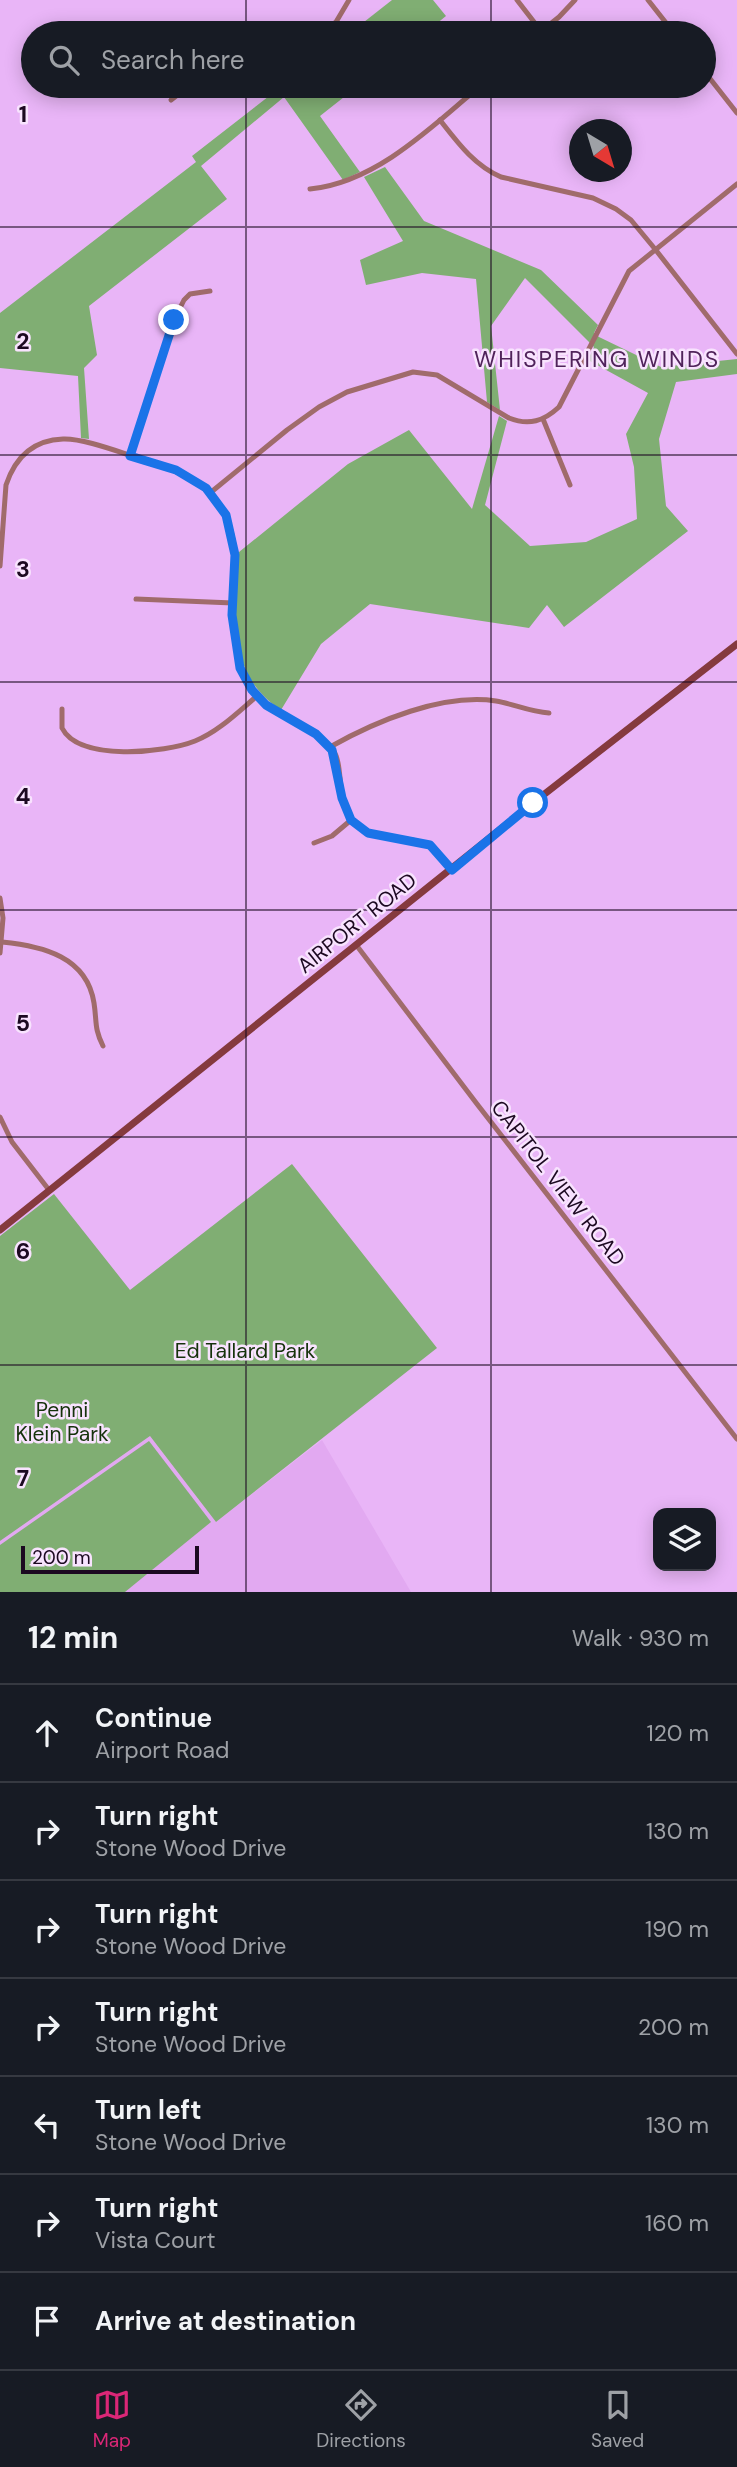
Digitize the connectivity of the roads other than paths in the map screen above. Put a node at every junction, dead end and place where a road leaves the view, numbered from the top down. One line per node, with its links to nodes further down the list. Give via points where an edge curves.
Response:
1 (349, 0): 5 (street)
2 (517, 0): 6 (street)
3 (575, 0): 7 (street)
4 (648, 0): 8 (street)
5 (337, 21)
6 (532, 21)
7 (554, 21)
8 (665, 21)
9 (716, 86): 13 (street)
10 (174, 98): 12 (street)
11 (466, 98): 14 (street)
12 (171, 100)
13 (737, 113)
14 (440, 120): 16 (street, via 376,167 342,184); 17 (street, via 469,156 490,172 604,202 631,220)
15 (737, 184): 17 (street)
16 (310, 189)
17 (655, 249): 19 (street); 20 (street, via 629,271 559,407)
18 (210, 291): 21 (street, via 187,296 174,320)
19 (737, 354)
20 (543, 419): 22 (street); 23 (street, via 521,423 438,375 413,372 347,391 320,407)
21 (130, 456): 23 (street, via 176,470); 24 (street, via 71,439 47,441 24,453 6,485)
22 (570, 485)
23 (210, 493): 26 (street, via 226,515 235,555)
24 (0, 566)
25 (136, 599): 26 (street)
26 (233, 603): 28 (street, via 238,662)
27 (737, 644): 34 (street, AIRPORT ROAD)
28 (257, 696): 29 (street, via 208,734 160,751 110,751 73,742 62,728); 31 (street)
29 (62, 709)
30 (549, 713): 31 (street, via 498,701 461,699 375,725)
31 (330, 747): 32 (street)
32 (351, 820): 33 (street, via 332,836); 34 (street, via 368,833 430,845)
33 (314, 843)
34 (452, 870): 37 (street, AIRPORT ROAD)
35 (0, 898): 36 (street)
36 (2, 942): 38 (street); 39 (street, via 50,951 77,967 88,981 96,1032)
37 (357, 946): 41 (street, AIRPORT ROAD); 43 (street, CAPITOL VIEW ROAD)
38 (0, 953)
39 (103, 1046)
40 (0, 1117): 41 (street, via 12,1142)
41 (49, 1190): 42 (street, AIRPORT ROAD)
42 (0, 1230)
43 (737, 1439)

